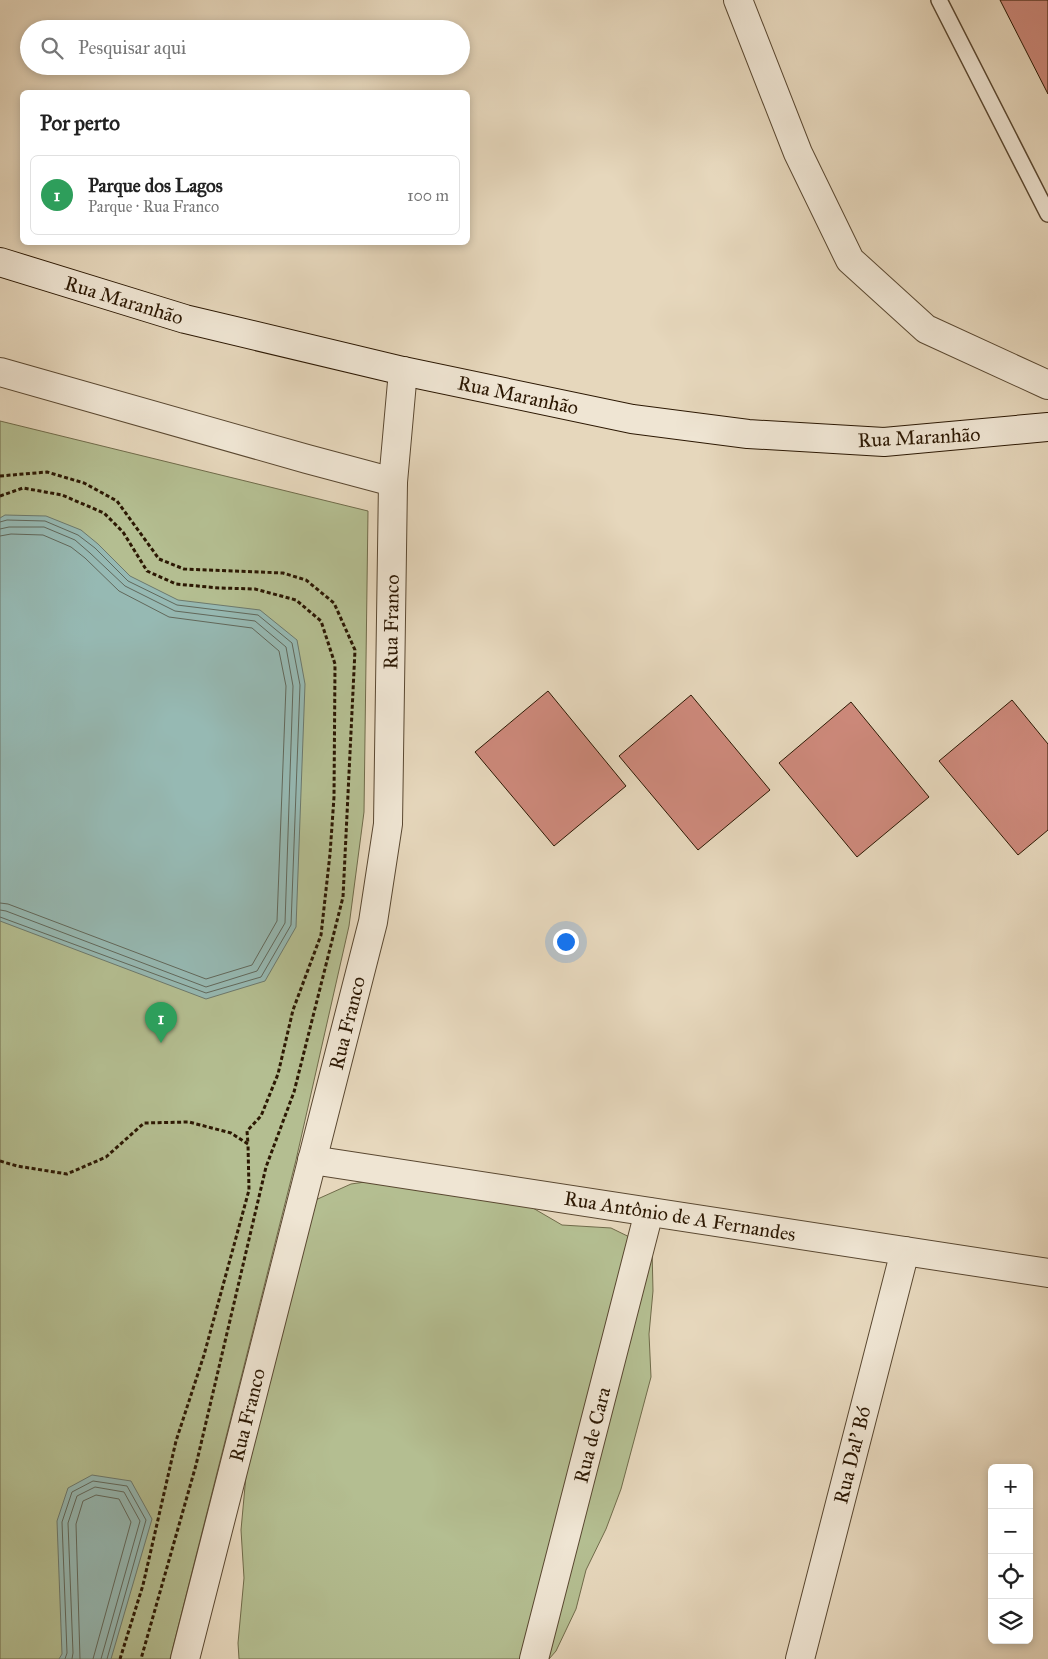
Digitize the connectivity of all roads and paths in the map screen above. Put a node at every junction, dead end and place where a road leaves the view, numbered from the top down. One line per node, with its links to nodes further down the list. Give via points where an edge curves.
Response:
1 (738, 0): 7 (street, via 798,153 850,260 926,329)
2 (940, 0): 3 (lane)
3 (1048, 214)
4 (0, 262): 5 (street, Rua Maranhão, via 185,319)
5 (403, 371): 8 (street, Rua Maranhão, via 632,419 748,434 884,442); 10 (street, Rua Franco)
6 (0, 372): 10 (street)
7 (1048, 385)
8 (1048, 427)
9 (0, 476): 19 (path, via 47,472 84,483 117,502 159,559 184,569 283,573 306,580 334,603 355,650 343,897 294,1092 266,1167 196,1465)
10 (393, 482): 13 (street, Rua Franco, via 388,824 373,922)
11 (0, 496): 12 (path, via 23,488 62,495 104,513 123,532 147,571 176,584 255,589 296,600 321,621 335,664 334,797 321,935 292,1010 278,1074 261,1116 247,1131)
12 (248, 1144): 14 (path, via 231,1133 189,1122 144,1123 106,1157 67,1174); 18 (path, via 249,1190 204,1355 176,1440 143,1586)
13 (312, 1160): 15 (street, Rua Antônio de A Fernandes); 20 (street, Rua Franco)
14 (0, 1161)
15 (649, 1212): 16 (street, Rua Antônio de A Fernandes); 21 (street, Rua de Cara)
16 (905, 1251): 17 (street, Rua Antônio de A Fernandes); 22 (street, Rua Dal' Bó)
17 (1048, 1273)
18 (120, 1659)
19 (141, 1659)
20 (185, 1659)
21 (534, 1659)
22 (800, 1659)

